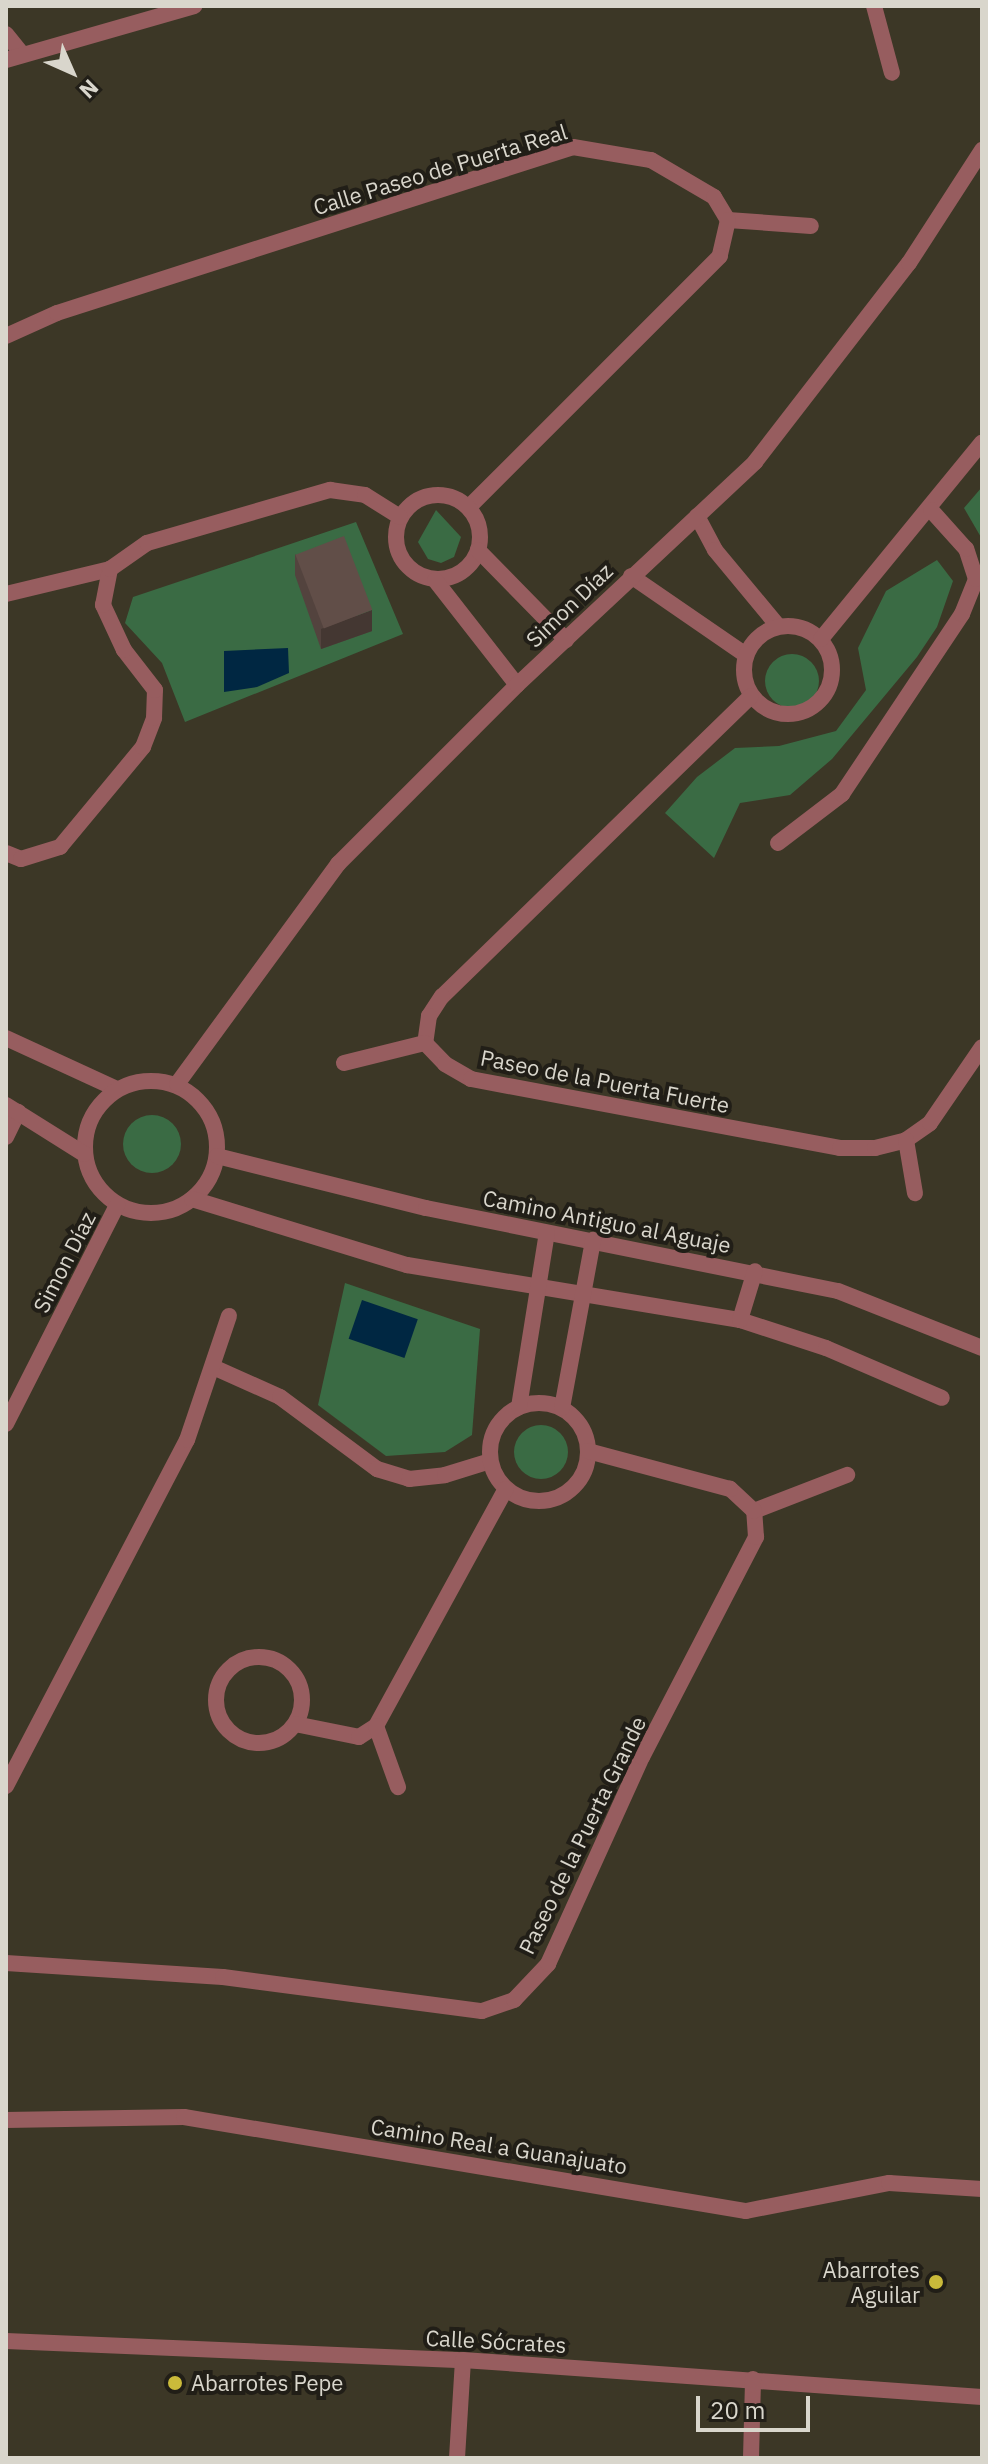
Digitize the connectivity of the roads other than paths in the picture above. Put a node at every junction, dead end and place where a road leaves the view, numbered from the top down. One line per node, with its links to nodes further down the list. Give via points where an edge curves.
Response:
1 (194, 6): 4 (street)
2 (874, 6): 5 (street)
3 (6, 34): 4 (street)
4 (14, 57)
5 (892, 73)
6 (982, 150): 13 (street, Simon Díaz, via 909,263 764,450)
7 (728, 220): 8 (street); 9 (street, Calle Paseo de Puerta Real, via 714,197 651,160 573,147 57,313); 11 (street, via 720,256)
8 (811, 226)
9 (6, 336)
10 (982, 442): 12 (street)
11 (469, 507): 14 (street, via 440,494 411,504); 15 (street, via 480,527)
12 (931, 510): 21 (street); 26 (street, via 966,549 976,579 962,614 842,794)
13 (697, 516): 17 (street, Simon Díaz); 20 (street, via 715,550)
14 (400, 517): 16 (street, via 365,495 330,490 147,543); 18 (street, via 395,540 404,563)
15 (478, 550): 18 (street, via 462,572); 22 (street)
16 (110, 569): 19 (street); 27 (street, via 103,605 124,650 155,690 154,718 143,747 60,847 21,859)
17 (631, 576): 22 (street, Simon Díaz); 23 (street)
18 (435, 580): 24 (street)
19 (6, 594)
20 (778, 626): 21 (street, via 794,625); 23 (street, via 753,641)
21 (821, 639): 25 (street, via 829,651 832,680 817,704 804,712 775,713)
22 (566, 640): 24 (street, Simon Díaz)
23 (746, 655): 25 (street, via 745,683)
24 (517, 685): 32 (street, Simon Díaz, via 338,864)
25 (751, 696): 29 (street, via 442,996 429,1016)
26 (778, 843)
27 (6, 853)
28 (6, 1038): 33 (street)
29 (425, 1043): 31 (street); 36 (street, Paseo de la Puerta Fuerte, via 445,1064 471,1079 840,1148 875,1148)
30 (982, 1047): 36 (street, Paseo de la Puerta Fuerte, via 930,1123)
31 (344, 1063)
32 (177, 1084): 33 (street, via 136,1081); 38 (street, via 209,1113)
33 (117, 1089): 37 (street, via 91,1117)
34 (12, 1109): 35 (street); 37 (street)
35 (6, 1137)
36 (906, 1140): 39 (street)
37 (84, 1154): 41 (street, via 95,1183)
38 (217, 1156): 40 (street, via 209,1179); 42 (street, Camino Antiguo al Aguaje)
39 (915, 1193)
40 (192, 1199): 41 (street, via 164,1213); 45 (street, via 407,1265)
41 (117, 1205): 54 (street, Simon Díaz)
42 (547, 1233): 43 (street, Camino Antiguo al Aguaje); 45 (street)
43 (593, 1240): 44 (street, Camino Antiguo al Aguaje); 46 (street)
44 (755, 1271): 48 (street); 49 (street, Camino Antiguo al Aguaje, via 838,1291)
45 (536, 1286): 46 (street); 52 (street)
46 (582, 1295): 48 (street); 53 (street)
47 (229, 1316): 50 (street)
48 (740, 1320): 51 (street, via 826,1348)
49 (982, 1348)
50 (213, 1367): 56 (street, via 280,1397 377,1469 409,1479); 62 (street, via 187,1440)
51 (942, 1398)
52 (519, 1407): 53 (street, via 533,1403); 56 (street, via 495,1429)
53 (562, 1408): 55 (street, via 581,1426)
54 (6, 1424)
55 (588, 1451): 58 (street, via 579,1482 552,1500 520,1498); 59 (street, via 730,1489)
56 (490, 1461): 58 (street)
57 (847, 1475): 59 (street)
58 (506, 1489): 61 (street)
59 (754, 1511): 64 (street, Paseo de la Puerta Grande, via 756,1537 642,1757 548,1964 514,2000 482,2011 223,1977)
60 (295, 1724): 60 (street, via 302,1697 291,1671 280,1662 252,1657 227,1670 216,1696 217,1710 232,1734 258,1744 285,1734); 61 (street, via 359,1737)
61 (376, 1726): 63 (street)
62 (6, 1786)
63 (398, 1787)
64 (6, 1963)
65 (6, 2120): 66 (street, Camino Real a Guanajuato, via 184,2117 746,2211 889,2183)
66 (982, 2189)
67 (6, 2341): 68 (street, Calle Sócrates)
68 (463, 2360): 69 (street, Calle Sócrates); 71 (street)
69 (753, 2379): 70 (street, Calle Sócrates); 72 (street)
70 (982, 2397)
71 (457, 2458)
72 (751, 2458)

